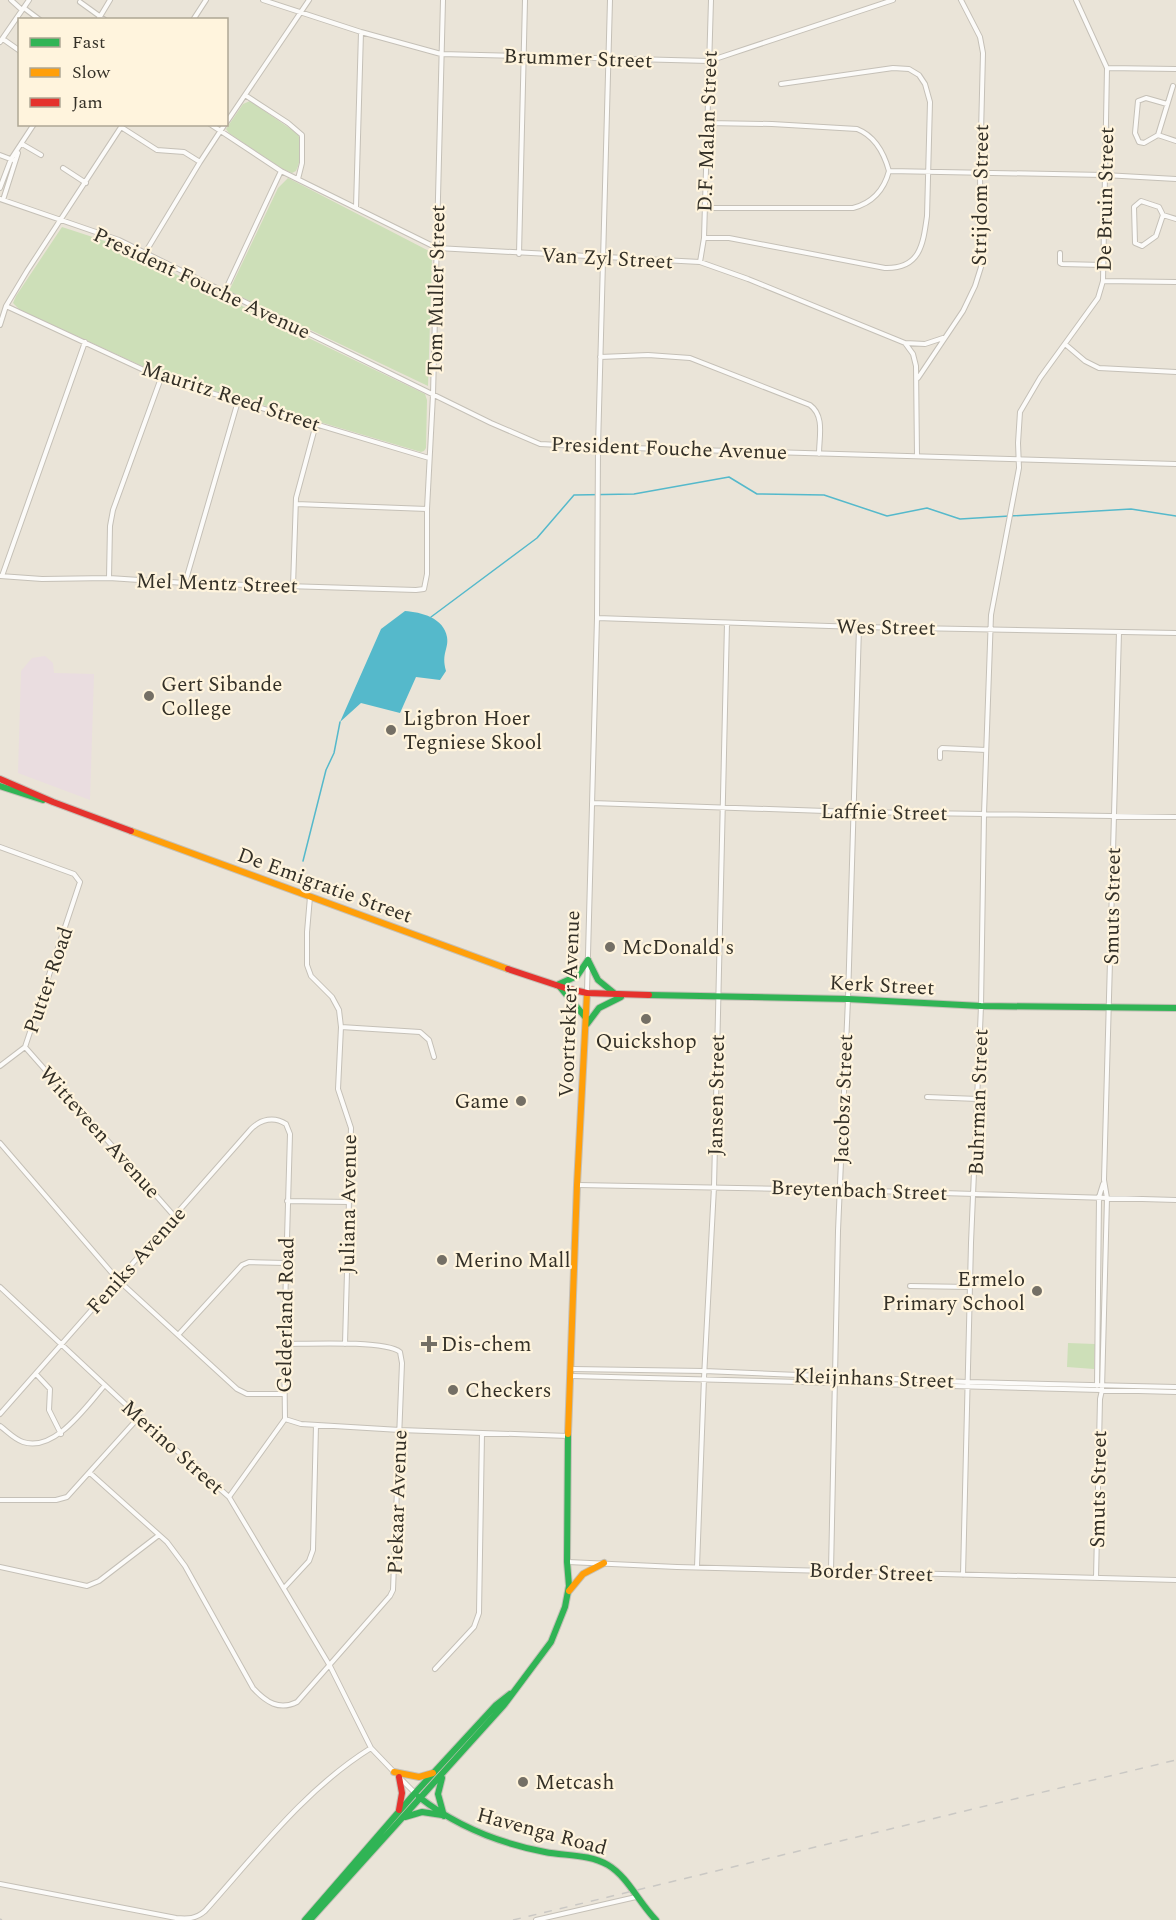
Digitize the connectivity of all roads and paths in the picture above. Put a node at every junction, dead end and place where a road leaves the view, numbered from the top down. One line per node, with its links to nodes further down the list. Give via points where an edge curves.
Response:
1 (11, 0): 15 (street)
2 (29, 0): 15 (street)
3 (110, 0): 18 (street)
4 (206, 0): 19 (street)
5 (262, 0): 16 (street, Brummer Street)
6 (309, 0): 16 (street)
7 (442, 0): 23 (street, Tom Muller Street)
8 (525, 0): 24 (street)
9 (610, 0): 25 (street, Voortrekker Avenue)
10 (711, 0): 26 (street, D.F. Malan Street)
11 (892, 0): 26 (street, Brummer Street)
12 (961, 0): 51 (street, Strijdom Street, via 980,37 983,53)
13 (1076, 0): 27 (street, De Bruin Street)
14 (80, 2): 18 (street)
15 (23, 9): 17 (street); 21 (street)
16 (301, 13): 20 (street, Brummer Street); 31 (street)
17 (37, 18)
18 (99, 18)
19 (194, 18)
20 (361, 32): 23 (street, Brummer Street); 58 (street)
21 (1, 40): 22 (street)
22 (18, 50)
23 (441, 54): 24 (street, Brummer Street); 64 (street, Tom Muller Street)
24 (523, 56): 25 (street, Brummer Street); 67 (street)
25 (608, 60): 26 (street, Brummer Street); 68 (street, Voortrekker Avenue)
26 (709, 61): 34 (street, D.F. Malan Street)
27 (1107, 68): 28 (street); 52 (street, De Bruin Street)
28 (1176, 69)
29 (781, 84): 50 (street, via 883,69 913,70 925,84 930,102)
30 (1173, 86): 32 (street)
31 (245, 95): 33 (street); 53 (street, via 302,135)
32 (1167, 104): 40 (street); 40 (street, via 1144,98 1137,104 1137,141 1144,143)
33 (228, 121)
34 (707, 123): 49 (street, via 857,129 875,141); 59 (street, D.F. Malan Street)
35 (33, 126): 42 (street)
36 (122, 126): 46 (street, via 157,150 184,152); 55 (street)
37 (213, 126): 39 (street, Van Zyl Street)
38 (225, 126): 39 (street)
39 (221, 131): 46 (street); 48 (street, Van Zyl Street)
40 (1158, 135): 41 (street)
41 (1176, 141)
42 (22, 144): 43 (street); 45 (street)
43 (41, 154)
44 (0, 155): 45 (street)
45 (13, 160): 56 (street); 57 (street)
46 (200, 162): 65 (street)
47 (63, 168): 55 (street)
48 (281, 171): 53 (street, Van Zyl Street); 73 (street)
49 (889, 171): 50 (street); 59 (street, via 874,197 853,208)
50 (928, 171): 51 (street); 63 (street, via 925,233 910,264 885,268 734,238)
51 (980, 172): 52 (street); 76 (street, Strijdom Street, via 981,267 971,296)
52 (1104, 175): 54 (street); 70 (street, De Bruin Street)
53 (298, 179): 58 (street, Van Zyl Street)
54 (1176, 180)
55 (86, 183): 62 (street)
56 (0, 188)
57 (2, 199): 62 (street, President Fouche Avenue)
58 (356, 207): 64 (street, Van Zyl Street)
59 (705, 208): 63 (street, D.F. Malan Street)
60 (1163, 215): 60 (street, via 1154,239 1145,245 1135,243 1136,203 1156,205); 61 (street)
61 (1176, 219)
62 (59, 220): 65 (street, President Fouche Avenue); 74 (street)
63 (704, 238): 69 (street, D.F. Malan Street)
64 (437, 248): 67 (street, Van Zyl Street); 84 (street, Tom Muller Street)
65 (146, 253): 73 (street, President Fouche Avenue)
66 (1060, 253): 70 (street, via 1062,264)
67 (519, 254): 68 (street, Van Zyl Street)
68 (603, 258): 69 (street, Van Zyl Street); 80 (street, Voortrekker Avenue)
69 (700, 262): 78 (street, Van Zyl Street)
70 (1103, 265): 71 (street, De Bruin Street)
71 (1103, 281): 72 (street); 79 (street, De Bruin Street, via 1098,298)
72 (1176, 282)
73 (224, 293): 84 (street, President Fouche Avenue)
74 (6, 306): 75 (street); 77 (street, Mauritz Reed Street)
75 (0, 325)
76 (944, 338): 78 (street, via 925,344); 83 (street, Strijdom Street)
77 (85, 342): 82 (street, Mauritz Reed Street); 95 (street)
78 (905, 343): 83 (street, via 915,359)
79 (1065, 344): 81 (street, via 1099,368); 91 (street, De Bruin Street, via 1020,412)
80 (600, 357): 87 (street, Voortrekker Avenue); 88 (street, via 690,358 810,405 820,417)
81 (1176, 372)
82 (160, 378): 85 (street, Mauritz Reed Street); 96 (street, via 113,510)
83 (918, 378): 89 (street)
84 (433, 395): 87 (street, President Fouche Avenue, via 534,442); 90 (street, Tom Muller Street)
85 (238, 401): 86 (street, Mauritz Reed Street); 98 (street)
86 (316, 423): 90 (street, Mauritz Reed Street); 93 (street)
87 (598, 447): 88 (street, President Fouche Avenue); 100 (street, Voortrekker Avenue)
88 (819, 454): 89 (street, President Fouche Avenue)
89 (917, 456): 91 (street, President Fouche Avenue)
90 (429, 458): 94 (street, Tom Muller Street)
91 (1019, 460): 92 (street, President Fouche Avenue); 103 (street, De Bruin Street, via 991,615)
92 (1176, 464)
93 (296, 504): 94 (street); 99 (street)
94 (427, 509): 97 (street, Tom Muller Street)
95 (1, 576): 96 (street, Mel Mentz Street)
96 (109, 578): 98 (street, Mel Mentz Street)
97 (427, 580): 99 (street, Mel Mentz Street, via 421,590)
98 (185, 583): 99 (street, Mel Mentz Street)
99 (293, 586)
100 (597, 618): 101 (street, Wes Street); 111 (street, Voortrekker Avenue)
101 (727, 623): 102 (street, Wes Street); 112 (street, Jansen Street)
102 (859, 627): 103 (street, Wes Street); 113 (street, Jacobsz Street)
103 (992, 628): 104 (street, Wes Street); 106 (street, Buhrman Street)
104 (1119, 632): 105 (street, Wes Street); 115 (street, Smuts Street)
105 (1176, 633)
106 (987, 750): 107 (street, via 942,748); 114 (street, Buhrman Street)
107 (940, 758)
108 (0, 779): 110 (main road, De Emigratie Street)
109 (0, 786): 110 (main road, De Emigratie Street)
110 (53, 802): 119 (main road, De Emigratie Street)
111 (592, 803): 112 (street, Laffnie Street); 120 (street, Voortrekker Avenue)
112 (722, 808): 113 (street, Laffnie Street); 125 (street, Jansen Street)
113 (854, 812): 114 (street, Laffnie Street); 126 (street, Jacobsz Street)
114 (984, 814): 115 (street, Laffnie Street); 127 (street, Buhrman Street)
115 (1114, 816): 116 (street, Laffnie Street); 128 (street, Smuts Street)
116 (1176, 817)
117 (1, 848): 118 (street); 133 (street, Putter Road, via 74,874 80,882)
118 (0, 854)
119 (310, 897): 121 (main road, De Emigratie Street); 131 (street, Juliana Avenue, via 308,969 336,1002)
120 (588, 960): 121 (main road, via 577,976); 122 (street, Voortrekker Avenue); 123 (main road, via 598,980)
121 (558, 986): 122 (main road, De Emigratie Street); 130 (main road)
122 (587, 993): 123 (main road, Kerk Street); 130 (main road, Voortrekker Avenue)
123 (617, 995): 124 (main road, Kerk Street)
124 (625, 995): 125 (main road, Kerk Street); 132 (main road, via 599,1008)
125 (718, 998): 126 (main road, Kerk Street); 142 (street, Jansen Street)
126 (848, 999): 127 (main road, Kerk Street); 143 (street, Jacobsz Street)
127 (981, 1006): 128 (main road, Kerk Street); 137 (street, Buhrman Street)
128 (1109, 1007): 129 (main road, Kerk Street); 140 (street, Smuts Street)
129 (1176, 1008)
130 (586, 1018): 132 (main road, Voortrekker Avenue)
131 (341, 1027): 134 (street, via 420,1032 429,1040); 149 (street, Juliana Avenue, via 338,1089 351,1135)
132 (585, 1028): 141 (main road, Voortrekker Avenue)
133 (25, 1047): 135 (street, Putter Road); 150 (street, Witteveen Avenue)
134 (434, 1057)
135 (0, 1066)
136 (927, 1097): 137 (street)
137 (978, 1099): 144 (street, Buhrman Street)
138 (280, 1120): 148 (street, Gelderland Road, via 288,1126 290,1134); 150 (street, Feniks Avenue, via 266,1120 254,1126)
139 (0, 1143): 152 (street)
140 (1104, 1180): 145 (street, Smuts Street); 146 (street, Smuts Street)
141 (577, 1185): 142 (street, Breytenbach Street); 161 (main road, Voortrekker Avenue)
142 (714, 1187): 143 (street, Breytenbach Street); 160 (street, Jansen Street)
143 (840, 1190): 144 (street, Breytenbach Street); 163 (street, Jacobsz Street)
144 (974, 1194): 145 (street, Breytenbach Street); 154 (street, Buhrman Street)
145 (1099, 1197): 146 (street, Breytenbach Street); 168 (street, Smuts Street)
146 (1107, 1198): 147 (street, Breytenbach Street); 168 (street, Smuts Street)
147 (1176, 1200)
148 (287, 1201): 149 (street); 151 (street, Gelderland Road)
149 (349, 1202): 158 (street, Juliana Avenue)
150 (175, 1217): 152 (street, Feniks Avenue)
151 (285, 1263): 156 (street, via 242,1265); 157 (street, Gelderland Road)
152 (118, 1280): 156 (street); 159 (street, Feniks Avenue)
153 (910, 1286): 154 (street)
154 (970, 1287): 165 (street, Buhrman Street)
155 (0, 1289): 159 (street, Merino Street)
156 (178, 1335): 173 (street, via 244,1393)
157 (284, 1344): 158 (street); 173 (street, Gelderland Road)
158 (345, 1344): 180 (street, Piekaar Avenue, via 392,1347 400,1352)
159 (61, 1345): 162 (street, Feniks Avenue); 167 (street, Merino Street)
160 (704, 1371): 161 (street, Kleijnhans Street); 163 (street, Kleijnhans Street); 164 (street, Jansen Street)
161 (572, 1373): 164 (street, Kleijnhans Street); 183 (main road, Voortrekker Avenue)
162 (36, 1374): 175 (street, Feniks Avenue); 182 (street, via 50,1389 50,1410)
163 (835, 1376): 165 (street, Kleijnhans Street); 166 (street, Jacobsz Street)
164 (704, 1378): 166 (street, Kleijnhans Street); 191 (street, Jansen Street)
165 (967, 1382): 168 (street, Kleijnhans Street); 169 (street, Buhrman Street)
166 (835, 1383): 169 (street, Kleijnhans Street); 192 (street, Jacobsz Street)
167 (105, 1385): 176 (street, Merino Street); 182 (street)
168 (1100, 1386): 170 (street, Kleijnhans Street); 171 (street, Smuts Street); 172 (street, Kleijnhans Street); 174 (street, Smuts Street)
169 (967, 1387): 171 (street, Kleijnhans Street); 193 (street, Buhrman Street)
170 (1176, 1387)
171 (1097, 1390): 174 (street, Smuts Street)
172 (1176, 1392)
173 (284, 1394): 177 (street, Gelderland Road)
174 (1100, 1399): 194 (street, Smuts Street)
175 (0, 1414)
176 (139, 1417): 184 (street); 185 (street, Merino Street)
177 (285, 1419): 178 (street); 185 (street, Gelderland Road)
178 (316, 1425): 180 (street); 196 (street, via 313,1550 309,1561)
179 (0, 1426): 182 (street, via 27,1443)
180 (400, 1430): 181 (street); 198 (street, Piekaar Avenue, via 393,1590)
181 (482, 1433): 183 (street); 199 (street, via 479,1613 474,1627)
182 (61, 1434)
183 (568, 1436): 188 (main road, Voortrekker Avenue)
184 (90, 1473): 186 (street, via 71,1495 61,1500); 187 (street)
185 (229, 1497): 196 (street, Merino Street)
186 (0, 1500)
187 (159, 1535): 190 (street, via 87,1586); 198 (street, Piekaar Avenue, via 185,1566 253,1688 265,1701 290,1706)
188 (567, 1562): 189 (street, Border Street); 197 (main road, Voortrekker Avenue)
189 (604, 1563): 191 (street, Border Street); 197 (main road, via 583,1574)
190 (0, 1567)
191 (697, 1567): 192 (street, Border Street)
192 (831, 1571): 193 (street, Border Street)
193 (963, 1575): 194 (street, Border Street)
194 (1096, 1578): 195 (street, Border Street)
195 (1176, 1580)
196 (284, 1588): 198 (street, Merino Street)
197 (569, 1591): 200 (main road, via 551,1642)
198 (330, 1666): 201 (street, Havenga Road)
199 (435, 1669)
200 (512, 1693): 202 (main road, via 496,1705); 204 (main road)
201 (371, 1748): 203 (street, Havenga Road); 210 (street, via 312,1792 196,1917 176,1918)
202 (434, 1773): 203 (main road, via 419,1777); 205 (main road)
203 (396, 1774): 205 (street, Havenga Road); 207 (main road, via 402,1793)
204 (443, 1774): 206 (main road); 208 (main road, via 438,1794)
205 (415, 1793): 206 (main road, Havenga Road); 207 (main road)
206 (421, 1798): 208 (main road, Havenga Road); 209 (main road)
207 (399, 1812): 212 (main road)
208 (443, 1816): 209 (main road, via 422,1812); 211 (main road, Havenga Road, via 474,1832 528,1848 604,1863 619,1874)
209 (405, 1817): 213 (main road)
210 (0, 1884)
211 (636, 1897): 214 (street); 215 (main road, Havenga Road)
212 (305, 1920)
213 (310, 1920)
214 (536, 1920)
215 (656, 1920)

